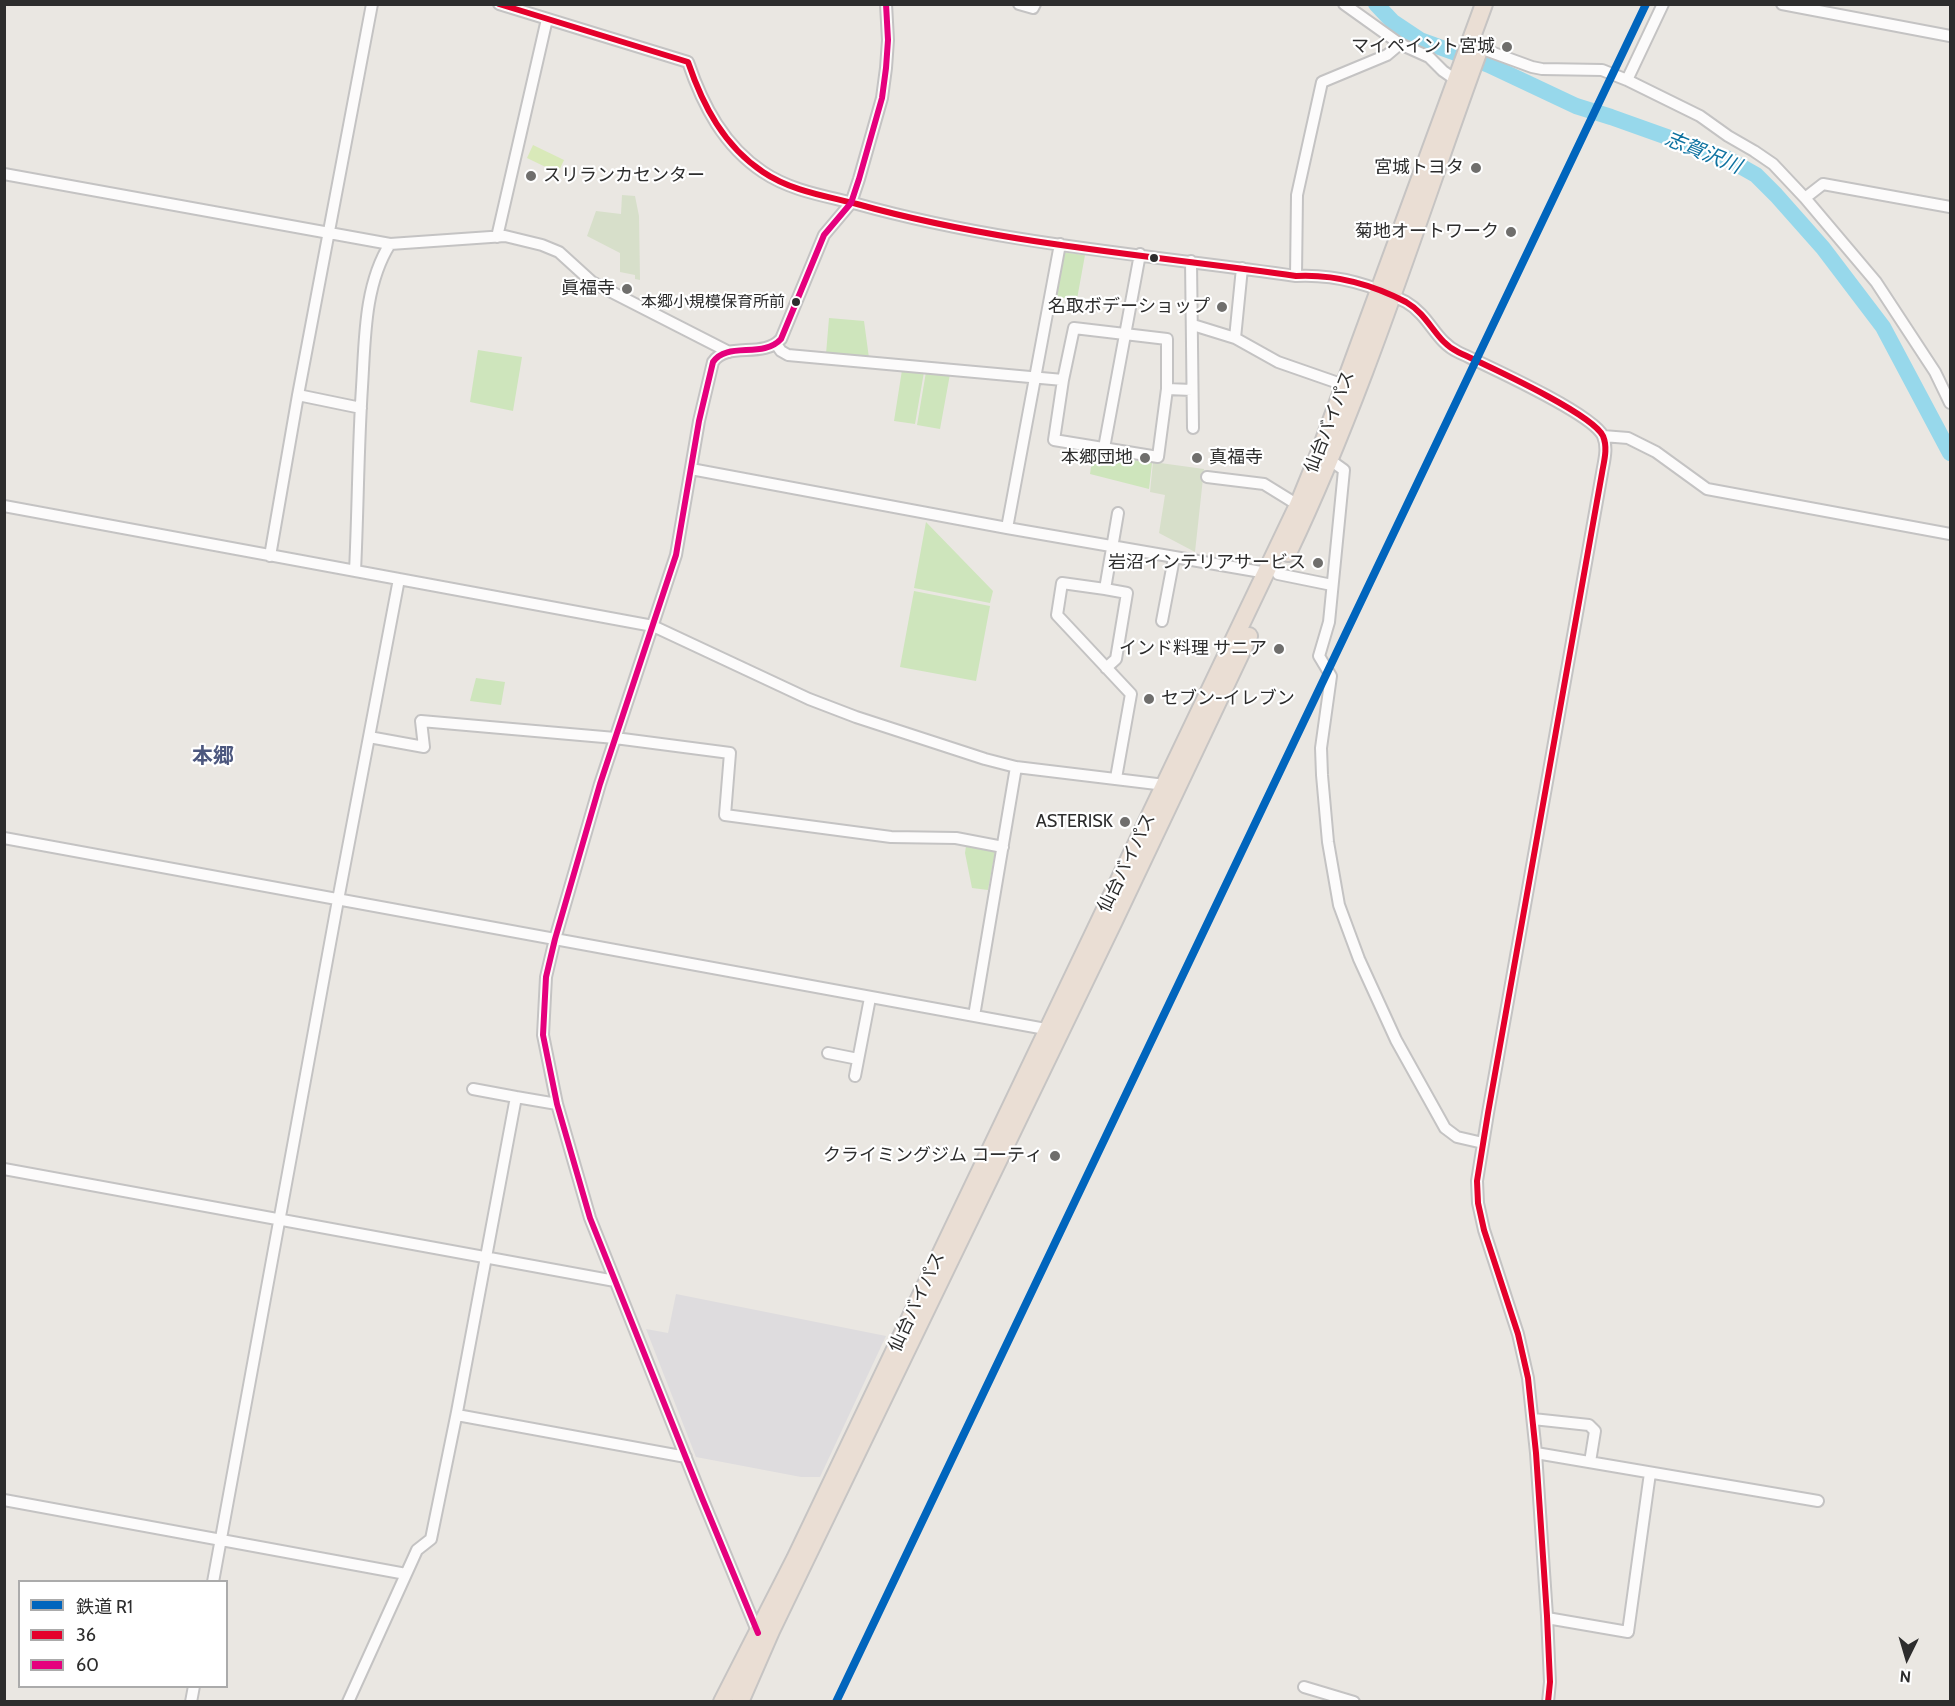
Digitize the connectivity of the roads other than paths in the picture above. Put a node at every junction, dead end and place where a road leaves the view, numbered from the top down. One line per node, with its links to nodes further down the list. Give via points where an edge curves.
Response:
1 (372, 4): 21 (street)
2 (498, 4): 11 (street)
3 (886, 4): 19 (street, via 888,40 882,98)
4 (1019, 4): 5 (street, via 1033,8)
5 (1035, 4)
6 (1344, 4): 13 (street)
7 (1484, 4): 14 (highway, 仙台バイパス)
8 (1496, 4): 14 (highway, 仙台バイパス)
9 (1663, 4): 16 (street)
10 (1782, 4): 12 (street)
11 (547, 19): 19 (street, via 688,63 714,122 746,158 783,183); 22 (street)
12 (1950, 36)
13 (1400, 44): 15 (street, via 1429,57 1443,71); 28 (street, via 1387,55 1322,82 1297,195)
14 (1476, 48): 15 (highway, 仙台バイパス); 16 (street, via 1532,67 1602,70)
15 (1463, 71): 29 (highway, 仙台バイパス)
16 (1627, 80): 18 (street, via 1700,116 1754,151 1773,164)
17 (4, 174): 21 (street)
18 (1805, 198): 20 (street, via 1823,184); 41 (street, via 1876,282 1935,372)
19 (851, 203): 24 (street, via 917,220); 33 (street, via 824,235)
20 (1950, 207)
21 (329, 233): 23 (street); 40 (street)
22 (497, 237): 23 (street); 34 (street, via 518,238 559,252 592,282)
23 (390, 244): 42 (street, via 379,262 373,285)
24 (1060, 244): 25 (street); 35 (street)
25 (1140, 254): 26 (street); 31 (street)
26 (1191, 261): 27 (street); 30 (street)
27 (1242, 268): 28 (street); 32 (street)
28 (1296, 276): 29 (street, via 1346,279)
29 (1385, 294): 37 (highway, 仙台バイパス); 44 (street, via 1420,312 1449,348 1582,415); 46 (highway, 仙台バイパス, via 1367,368)
30 (1193, 325): 32 (street); 39 (street)
31 (1125, 333): 36 (street, via 1074,328); 38 (street, via 1167,339); 45 (street)
32 (1235, 338): 37 (street, via 1278,362)
33 (776, 344): 34 (street, via 768,349); 35 (street, via 788,355)
34 (729, 352): 47 (street, via 714,362)
35 (1036, 377): 36 (street); 52 (street)
36 (1062, 380): 45 (street, via 1054,440)
37 (1344, 385): 49 (highway, 仙台バイパス)
38 (1167, 389): 39 (street); 45 (street, via 1158,457)
39 (1192, 390): 43 (street)
40 (297, 395): 42 (street); 55 (street)
41 (1950, 403)
42 (361, 408): 57 (street)
43 (1193, 428)
44 (1603, 436): 53 (street, via 1628,438 1656,452 1707,489); 83 (street, via 1606,451)
45 (1104, 448)
46 (1330, 460): 58 (highway, 仙台バイパス); 60 (street, via 1344,470)
47 (691, 469): 52 (street); 63 (street, via 676,555)
48 (1208, 477): 49 (street, via 1264,484)
49 (1298, 505): 58 (highway, 仙台バイパス)
50 (4, 506): 55 (street)
51 (1118, 513): 54 (street)
52 (1007, 528): 54 (street)
53 (1950, 534)
54 (1113, 547): 56 (street); 61 (street)
55 (270, 556): 57 (street)
56 (1174, 558): 58 (street); 62 (street)
57 (355, 571): 59 (street)
58 (1273, 573): 60 (street); 69 (highway, 仙台バイパス); 76 (highway, 仙台バイパス)
59 (399, 579): 63 (street); 65 (street)
60 (1332, 585): 83 (street, via 1329,622 1319,656 1331,676 1321,748 1328,842 1339,905 1396,1040 1444,1128 1457,1137)
61 (1105, 589): 64 (street, via 1127,593 1116,659); 64 (street, via 1062,583 1057,615)
62 (1162, 621)
63 (653, 626): 66 (street); 67 (street, via 808,699)
64 (1106, 668): 68 (street, via 1131,694)
65 (369, 737): 66 (street, via 424,747 421,721); 72 (street)
66 (615, 738): 71 (street, via 730,753 725,815 891,837 956,838); 73 (street)
67 (1016, 767): 68 (street); 71 (street)
68 (1116, 778): 69 (street)
69 (1165, 785): 76 (highway, 仙台バイパス)
70 (4, 838): 72 (street)
71 (1003, 847): 75 (street)
72 (338, 900): 73 (street); 85 (street)
73 (555, 939): 74 (street); 82 (street, via 546,977 543,1035)
74 (870, 998): 75 (street); 78 (street)
75 (974, 1016): 76 (street)
76 (1054, 1031): 100 (highway, 仙台バイパス); 104 (highway, 仙台バイパス)
77 (828, 1053): 78 (street)
78 (858, 1059): 79 (street)
79 (855, 1076)
80 (473, 1089): 81 (street)
81 (516, 1096): 82 (street); 86 (street)
82 (557, 1104): 87 (street, via 590,1218)
83 (1483, 1143): 89 (street, via 1478,1203 1518,1334)
84 (4, 1169): 85 (street)
85 (279, 1220): 86 (street); 96 (street)
86 (487, 1256): 87 (street); 88 (street)
87 (615, 1281): 91 (street)
88 (457, 1415): 91 (street); 97 (street, via 431,1539 417,1550)
89 (1533, 1419): 90 (street); 92 (street, via 1590,1425 1595,1431)
90 (1536, 1453): 92 (street); 99 (street)
91 (686, 1457): 100 (street)
92 (1590, 1462): 93 (street)
93 (1650, 1473): 95 (street); 99 (street, via 1628,1632)
94 (4, 1500): 96 (street)
95 (1818, 1501)
96 (220, 1540): 97 (street); 98 (street)
97 (406, 1574): 102 (street)
98 (213, 1580)
99 (1547, 1618): 106 (street)
100 (758, 1633): 103 (highway, 仙台バイパス)
101 (1304, 1687): 105 (street)
102 (348, 1701)
103 (722, 1701)
104 (740, 1701)
105 (1354, 1701)
106 (1548, 1701)

